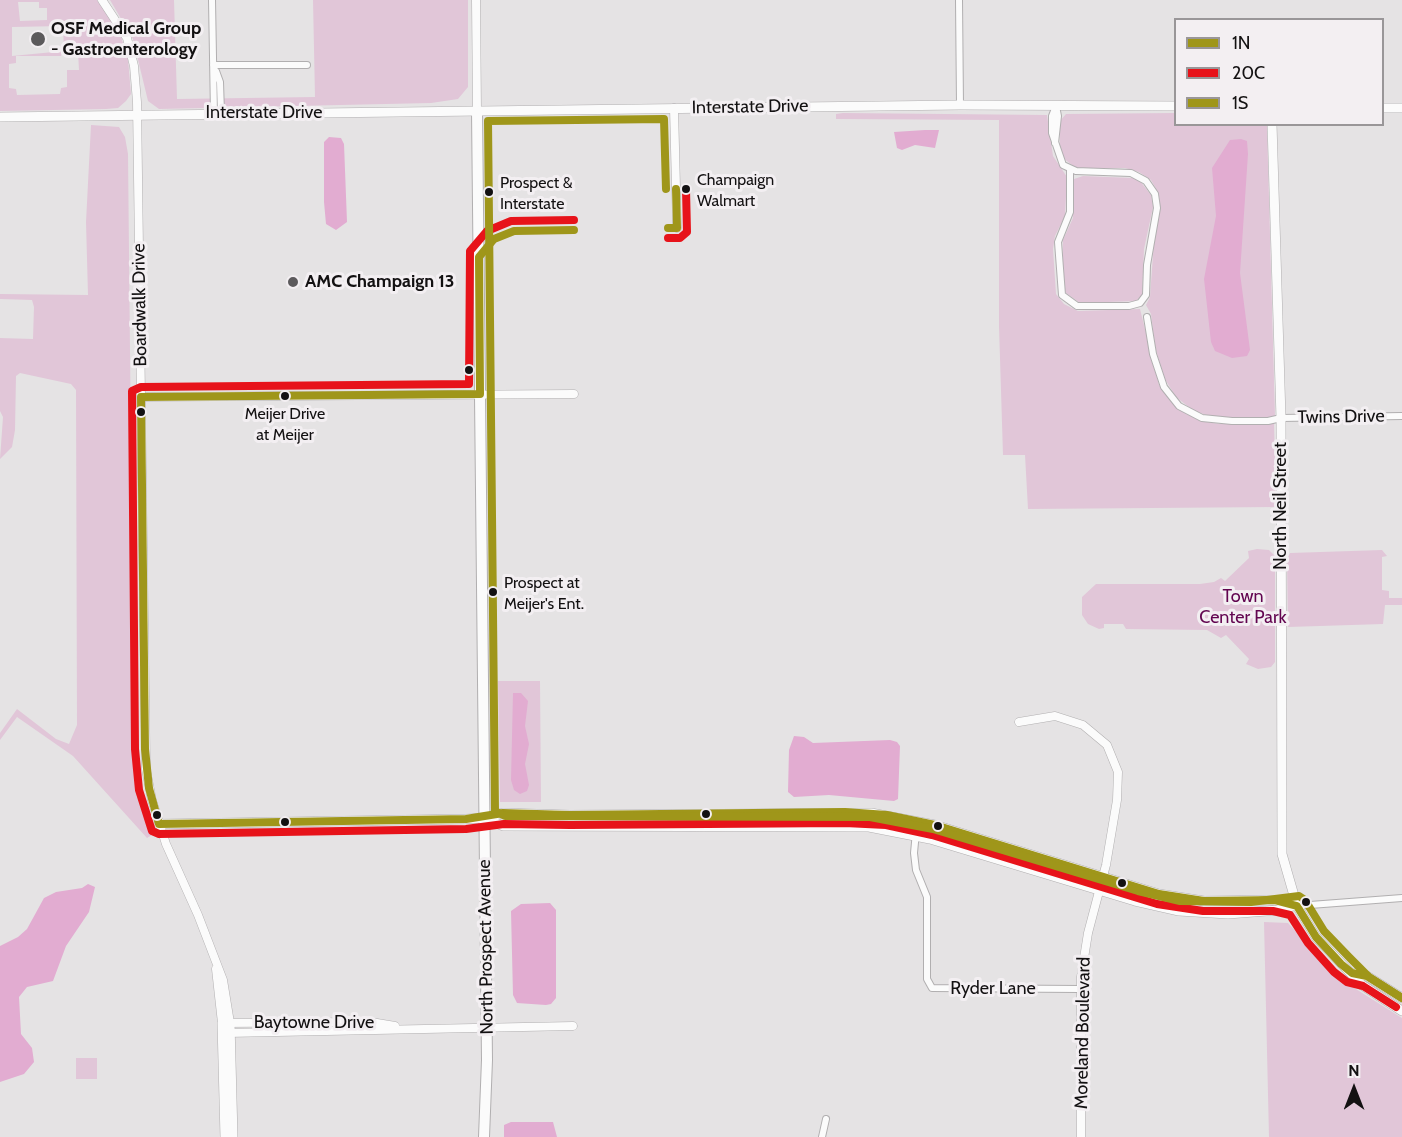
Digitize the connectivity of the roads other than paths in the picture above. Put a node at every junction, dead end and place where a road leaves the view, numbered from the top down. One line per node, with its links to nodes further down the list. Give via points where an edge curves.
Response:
1 (102, 0): 15 (street, Boardwalk Drive, via 127,38 134,66)
2 (212, 0): 5 (street)
3 (476, 0): 13 (street, North Prospect Avenue)
4 (959, 0): 7 (street)
5 (213, 65): 6 (street); 14 (street)
6 (308, 65)
7 (960, 105): 8 (main road, Interstate Drive); 10 (main road, Interstate Drive)
8 (1056, 106): 9 (main road, Interstate Drive); 18 (street, via 1055,144 1060,160)
9 (1174, 106)
10 (674, 108): 13 (main road, Interstate Drive); 19 (street)
11 (1384, 108): 12 (main road)
12 (1402, 108)
13 (477, 111): 14 (main road, Interstate Drive); 21 (main road, North Prospect Avenue)
14 (218, 113): 15 (main road, Interstate Drive)
15 (137, 114): 16 (main road, Interstate Drive); 23 (street, Boardwalk Drive)
16 (0, 117)
17 (1272, 126): 25 (main road, North Neil Street)
18 (1070, 170): 18 (street, via 1131,173 1153,189 1157,208 1146,295 1140,303 1077,306 1062,295 1058,242 1070,212)
19 (677, 228)
20 (1147, 317): 25 (street, Twins Drive, via 1159,376 1179,406 1215,421 1268,421)
21 (480, 394): 22 (street); 23 (street); 27 (main road, North Prospect Avenue)
22 (574, 394)
23 (141, 397): 29 (street, Boardwalk Drive, via 145,749 149,788)
24 (1402, 416): 25 (street, Twins Drive)
25 (1281, 417): 34 (main road, North Neil Street, via 1281,848)
26 (1018, 722): 31 (street, Moreland Boulevard, via 1055,716 1074,720 1101,738 1112,754 1118,783)
27 (485, 818): 28 (main road, via 503,813 845,812); 29 (main road); 30 (main road, via 503,826 844,826); 40 (main road, North Prospect Avenue)
28 (917, 821): 30 (street, Ryder Lane); 31 (main road)
29 (159, 824): 43 (street, Boardwalk Drive, via 216,967 215,980)
30 (917, 836): 32 (main road); 36 (street, Ryder Lane, via 916,870 927,897 927,979 932,988)
31 (1103, 876): 32 (street, Moreland Boulevard); 34 (main road, via 1187,899 1274,900)
32 (1099, 891): 34 (main road, via 1157,907 1200,913 1252,913); 36 (street, Moreland Boulevard)
33 (1402, 898): 34 (street)
34 (1297, 906): 35 (main road, North Neil Street, via 1316,937)
35 (1352, 973): 37 (main road, North Neil Street, via 1366,976); 38 (main road, North Neil Street, via 1362,985)
36 (1080, 989): 50 (street, Moreland Boulevard)
37 (1402, 998)
38 (1402, 1011)
39 (289, 1023): 42 (street, Baytowne Drive, via 371,1022); 43 (street, Baytowne Drive); 44 (street)
40 (487, 1026): 41 (street, Baytowne Drive); 42 (street, Baytowne Drive); 48 (main road, North Prospect Avenue)
41 (573, 1026)
42 (406, 1027): 44 (street, Baytowne Drive, via 371,1032)
43 (226, 1028): 44 (street, Baytowne Drive); 46 (main road); 47 (main road)
44 (289, 1032)
45 (826, 1119): 49 (street)
46 (225, 1137)
47 (233, 1137)
48 (484, 1137)
49 (822, 1137)
50 (1081, 1137)

